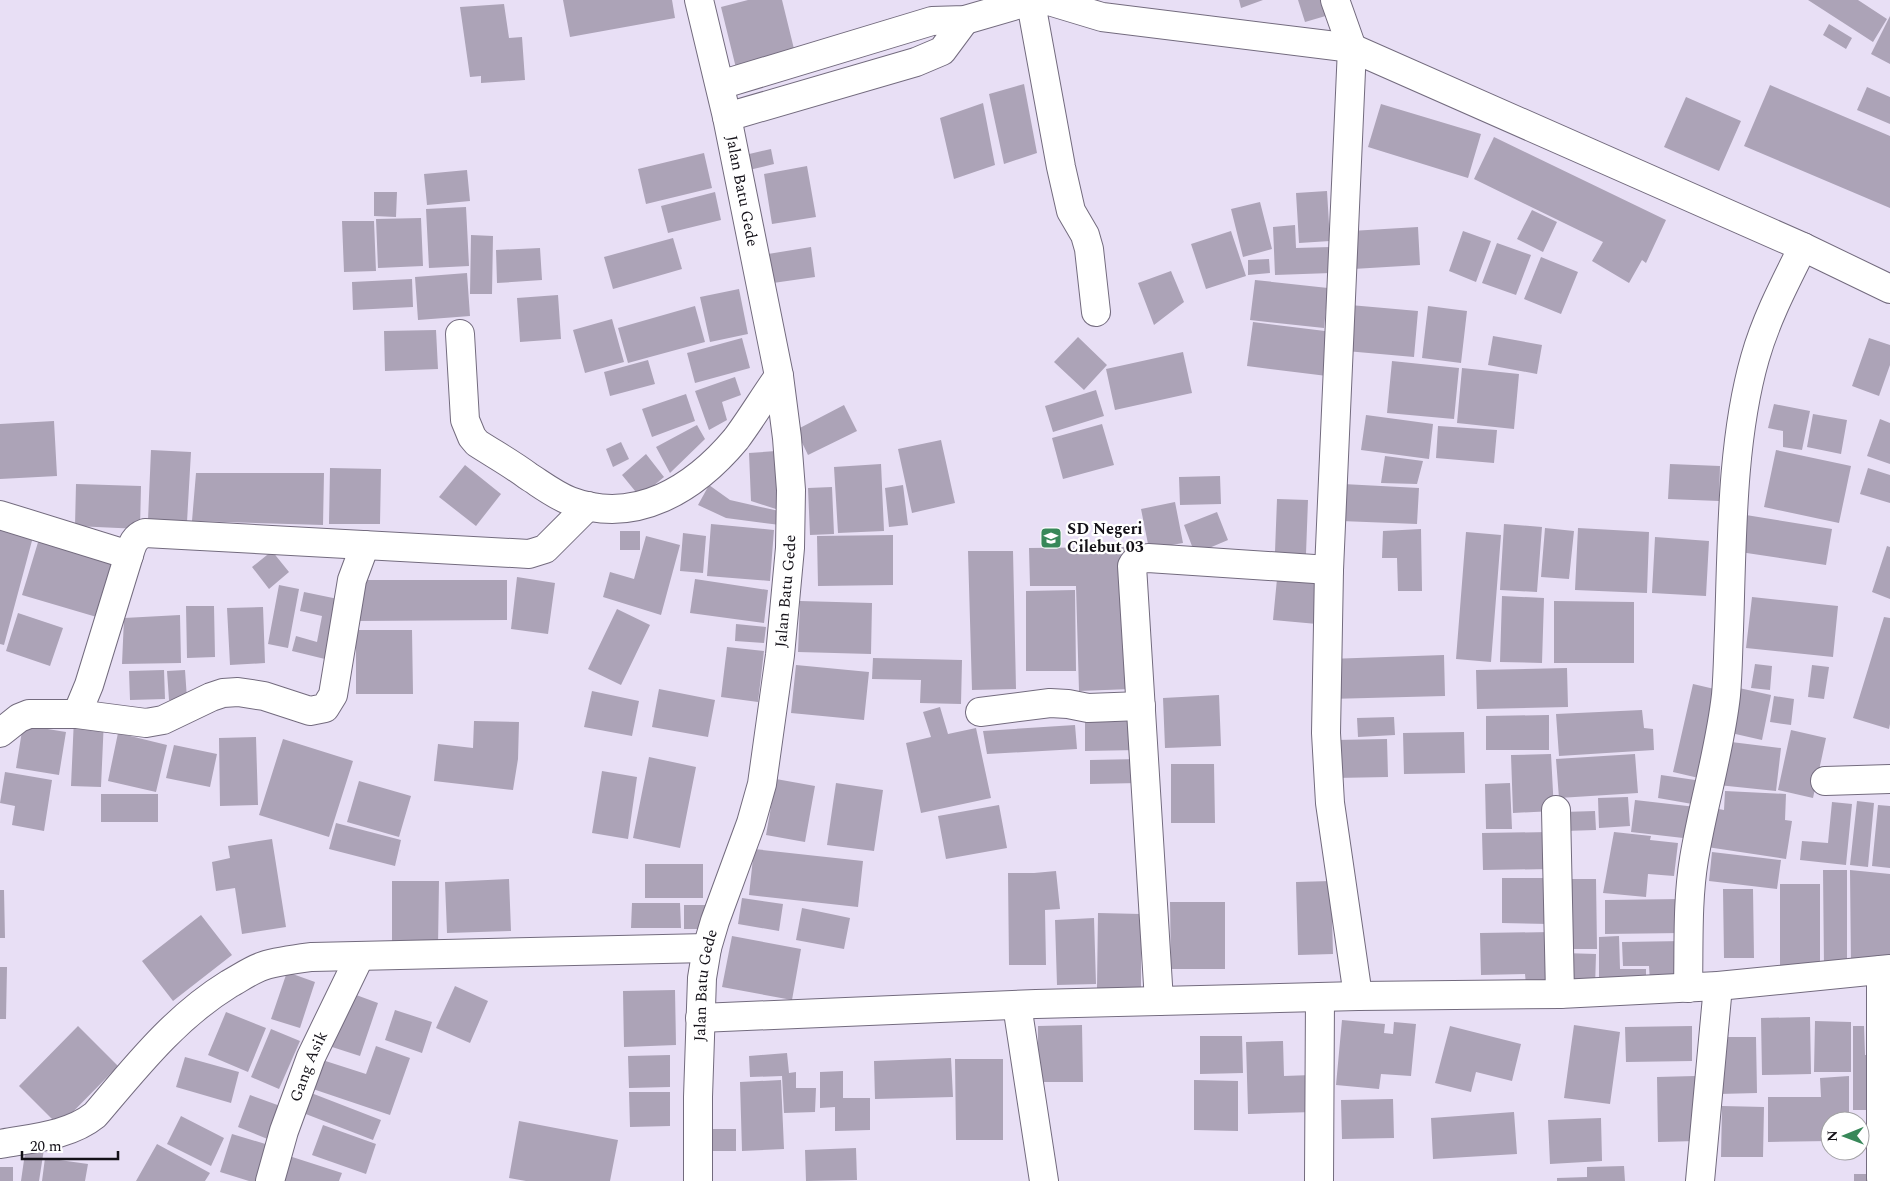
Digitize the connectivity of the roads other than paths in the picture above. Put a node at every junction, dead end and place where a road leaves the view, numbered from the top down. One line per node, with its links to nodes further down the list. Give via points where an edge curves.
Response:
1 (699, 0): 6 (street, Jalan Batu Gede)
2 (1335, 0): 5 (street)
3 (1043, 1): 4 (street, via 1020,4); 5 (street, via 1102,17); 10 (street, via 1061,167 1071,210 1089,249)
4 (965, 20): 6 (street, via 932,22); 7 (street, via 942,51 916,62)
5 (1352, 48): 8 (street); 17 (street)
6 (720, 85): 7 (street, Jalan Batu Gede)
7 (728, 116): 12 (street, Jalan Batu Gede)
8 (1803, 247): 9 (street); 29 (street, via 1764,328 1754,360 1742,424 1733,516 1726,694 1694,861)
9 (1890, 289)
10 (1096, 312)
11 (460, 334): 13 (street, via 465,420 477,443 549,491)
12 (778, 376): 13 (street, via 736,438 693,481 646,505 618,509); 25 (street, Jalan Batu Gede, via 791,490 790,548 780,655 762,784)
13 (588, 506): 15 (street, via 545,549 529,554)
14 (0, 515): 16 (street)
15 (366, 545): 16 (street, via 145,533 134,541); 20 (street, via 352,580 333,695 326,708 310,711 264,696 238,692 217,695 163,720 146,723)
16 (129, 555): 20 (street)
17 (1329, 570): 18 (street, via 1148,558 1134,562); 31 (street, via 1326,734 1330,803)
18 (1141, 706): 19 (street, via 1088,708 1050,703); 33 (street)
19 (980, 712)
20 (78, 714): 21 (street, via 29,714)
21 (0, 733)
22 (1890, 779): 23 (street)
23 (1825, 781)
24 (1556, 810): 30 (street)
25 (707, 948): 26 (street); 35 (street, Jalan Batu Gede)
26 (360, 956): 36 (street, via 312,957 262,966 210,996 180,1020 155,1044 95,1116 84,1124 58,1133); 38 (street, Gang Asik, via 311,1057)
27 (1886, 970): 28 (street); 37 (street)
28 (1718, 986): 29 (street); 42 (street)
29 (1688, 988): 30 (street)
30 (1560, 994): 31 (street)
31 (1358, 996): 32 (street)
32 (1320, 997): 33 (street); 41 (street)
33 (1159, 1001): 34 (street)
34 (1017, 1005): 35 (street); 40 (street)
35 (700, 1018): 39 (street, Jalan Batu Gede)
36 (0, 1144)
37 (1881, 1178)
38 (270, 1181)
39 (698, 1181)
40 (1044, 1181)
41 (1319, 1181)
42 (1700, 1181)

